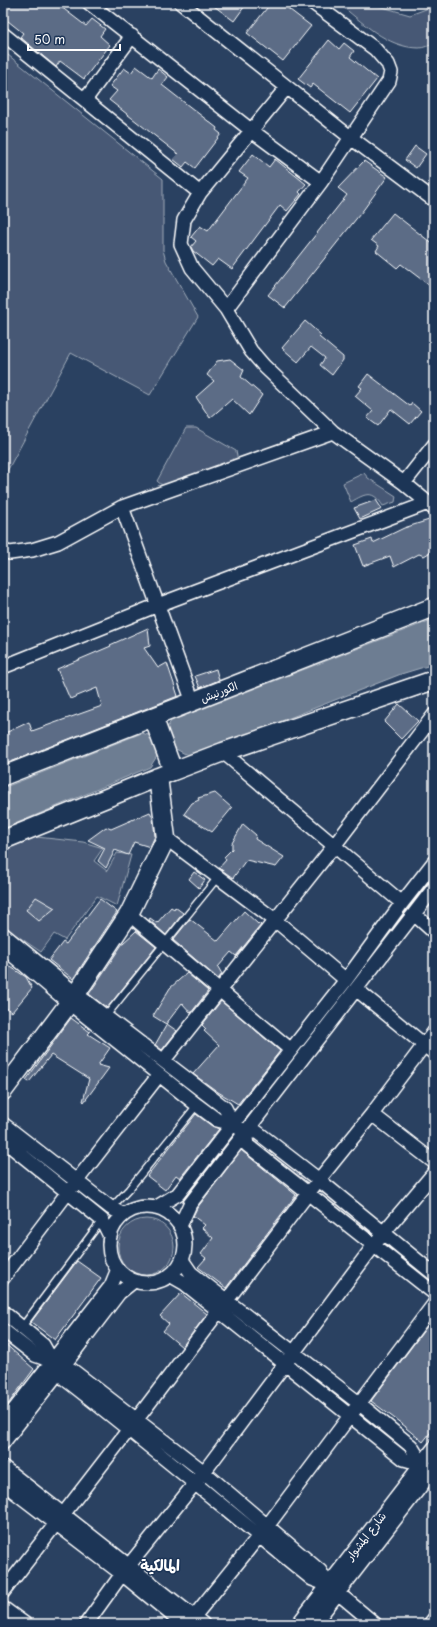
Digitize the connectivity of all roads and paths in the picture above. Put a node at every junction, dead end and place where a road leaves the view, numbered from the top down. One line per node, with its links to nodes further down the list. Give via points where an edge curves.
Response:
1 (89, 3): 5 (street)
2 (181, 3): 6 (street)
3 (313, 3): 9 (street, via 375,49 388,64 391,72 390,81)
4 (3, 34): 7 (street)
5 (132, 36): 7 (street); 8 (street)
6 (287, 87): 8 (street); 9 (street)
7 (85, 100): 11 (street)
8 (252, 131): 10 (street); 11 (street)
9 (350, 137): 10 (street); 12 (street)
10 (321, 182): 13 (street)
11 (200, 193): 13 (street, via 184,220 181,244 192,268)
12 (434, 200)
13 (226, 309): 14 (street, via 251,351)
14 (333, 432): 16 (street); 18 (street)
15 (434, 446): 16 (street)
16 (404, 483): 17 (street)
17 (431, 506): 20 (street)
18 (122, 507): 19 (street, via 58,542 32,550 10,553); 20 (street)
19 (3, 551)
20 (158, 605): 22 (street); 24 (street)
21 (434, 607): 24 (main road, الكورنيش)
22 (3, 667)
23 (434, 680): 27 (main road)
24 (193, 702): 26 (main road, الكورنيش)
25 (434, 715): 32 (street)
26 (154, 722): 28 (main road); 29 (main road, الكورنيش)
27 (224, 752): 28 (main road); 32 (street)
28 (167, 770): 30 (main road); 31 (main road)
29 (3, 776)
30 (166, 838): 34 (street); 37 (main road)
31 (3, 840)
32 (334, 846): 36 (street); 39 (street)
33 (434, 862): 36 (street)
34 (218, 877): 39 (street); 42 (lane)
35 (434, 888): 38 (street)
36 (402, 903): 44 (street)
37 (129, 914): 42 (street); 47 (main road)
38 (414, 914): 40 (street); 45 (street)
39 (275, 920): 44 (street); 46 (street)
40 (434, 932)
41 (3, 934): 47 (street)
42 (164, 944): 46 (street); 48 (lane)
43 (3, 947): 47 (street)
44 (346, 980): 51 (street)
45 (356, 989): 50 (street); 59 (street)
46 (220, 990): 51 (street); 52 (street)
47 (72, 998): 48 (street); 53 (street); 54 (main road)
48 (106, 1016): 52 (street)
49 (434, 1032): 50 (street)
50 (429, 1049): 56 (street)
51 (292, 1050): 58 (street)
52 (164, 1060): 58 (street, via 225,1108)
53 (159, 1075): 55 (street); 64 (street)
54 (3, 1091)
55 (197, 1105): 58 (street, via 217,1120); 67 (lane)
56 (372, 1114): 61 (street); 63 (street)
57 (3, 1124): 64 (street)
58 (233, 1124): 59 (street); 68 (street, via 178,1194)
59 (245, 1132): 63 (street, via 257,1132); 66 (street, via 247,1145); 71 (street, via 190,1204)
60 (3, 1140): 65 (street)
61 (434, 1162)
62 (434, 1173): 72 (street)
63 (319, 1180): 66 (street); 72 (street)
64 (76, 1181): 65 (street); 67 (street)
65 (68, 1192): 70 (street); 79 (street)
66 (309, 1192): 74 (street); 82 (street)
67 (111, 1208): 69 (street)
68 (155, 1208): 69 (street, via 141,1208); 71 (street, via 165,1212)
69 (124, 1215): 73 (street, via 116,1223)
70 (102, 1220): 73 (street); 86 (lane)
71 (180, 1226): 75 (street, via 185,1249)
72 (384, 1232): 74 (street); 77 (street)
73 (110, 1236): 76 (street, via 110,1254)
74 (375, 1245): 81 (street); 88 (street)
75 (182, 1260): 78 (street); 82 (street, via 191,1272)
76 (118, 1269): 80 (street); 90 (street, via 110,1286)
77 (434, 1274)
78 (170, 1275): 80 (street, via 159,1281 147,1283); 84 (street)
79 (3, 1278)
80 (134, 1281): 90 (street, via 118,1293)
81 (434, 1293)
82 (226, 1300): 84 (street); 88 (street)
83 (434, 1304): 91 (street)
84 (218, 1311): 89 (street); 94 (street)
85 (3, 1312): 86 (street)
86 (22, 1328): 90 (street, via 43,1345)
87 (3, 1330): 90 (street, via 36,1355)
88 (294, 1352): 89 (street); 91 (street)
89 (284, 1364): 92 (street); 99 (street)
90 (57, 1365): 93 (street); 94 (street, via 65,1379); 95 (street)
91 (360, 1404): 92 (street); 97 (street, via 411,1446)
92 (351, 1416): 97 (street, via 404,1459); 104 (street)
93 (3, 1424)
94 (133, 1424): 99 (street); 102 (street); 103 (street)
95 (3, 1443)
96 (434, 1448): 97 (street, شارع المشوار)
97 (422, 1464): 100 (street); 107 (street, شارع المشوار)
98 (3, 1467): 103 (street)
99 (204, 1472): 102 (street); 104 (street)
100 (433, 1472): 109 (street, شارع المشوار)
101 (3, 1482): 103 (street)
102 (193, 1483): 105 (street); 106 (street)
103 (60, 1519): 106 (street); 108 (street)
104 (268, 1525): 105 (street); 107 (street, via 320,1571)
105 (259, 1536): 107 (street, via 312,1579); 112 (street)
106 (126, 1570): 112 (street); 114 (street); 115 (street)
107 (328, 1585): 109 (street); 116 (street, شارع المشوار)
108 (3, 1592)
109 (339, 1593): 117 (street, شارع المشوار); 118 (street)
110 (3, 1608): 113 (street)
111 (434, 1619): 119 (street)
112 (195, 1622)
113 (25, 1624)
114 (86, 1624)
115 (183, 1624)
116 (298, 1624)
117 (314, 1624)
118 (375, 1624)
119 (430, 1624)

